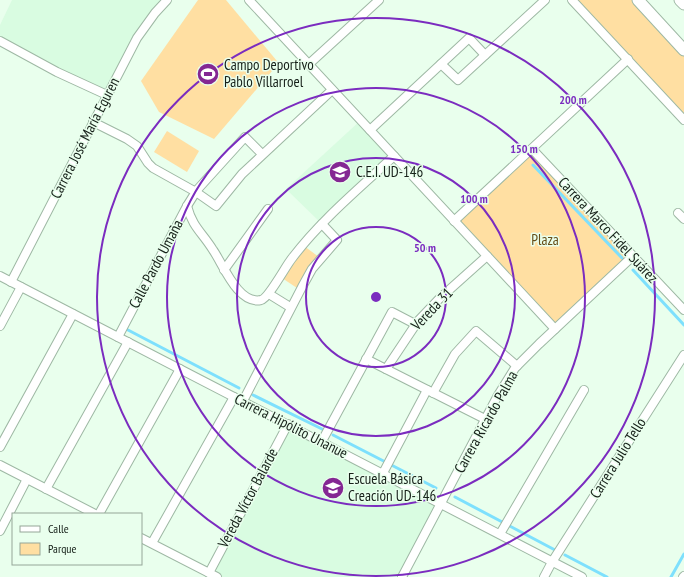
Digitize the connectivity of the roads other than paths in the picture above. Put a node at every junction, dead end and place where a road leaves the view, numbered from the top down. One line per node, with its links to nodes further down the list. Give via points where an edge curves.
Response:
1 (167, 0): 16 (street, Carrera José María Eguren, via 137,38)
2 (249, 0): 13 (street)
3 (378, 0): 13 (street)
4 (545, 0): 11 (street)
5 (572, 0): 12 (street)
6 (638, 0): 10 (main road)
7 (680, 0): 8 (main road)
8 (684, 4)
9 (0, 41): 16 (street)
10 (684, 50)
11 (486, 55): 14 (street, via 458,80); 14 (street, via 469,38)
12 (628, 59): 17 (street); 20 (street)
13 (309, 64): 15 (street)
14 (441, 64): 19 (street)
15 (332, 90): 19 (street); 21 (street)
16 (107, 95): 18 (street, Carrera José María Eguren)
17 (684, 120)
18 (93, 122): 23 (street, via 127,139 137,146 153,168); 32 (street, Carrera José María Eguren)
19 (370, 130): 22 (street)
20 (532, 149): 26 (street); 29 (street, Carrera Marco Fidel Suárez)
21 (262, 154): 23 (street, via 234,182 216,206); 23 (street, Calle Pardo Umaña, via 245,137)
22 (394, 156): 26 (street); 27 (street)
23 (196, 192): 24 (street, Calle Pardo Umaña)
24 (187, 206): 30 (street, via 193,223 213,248); 41 (street, Calle Pardo Umaña)
25 (268, 209): 30 (street)
26 (454, 221): 28 (street)
27 (322, 224): 34 (street, via 292,258); 35 (street, via 337,240 312,269)
28 (488, 256): 38 (street, Vereda 31); 40 (street)
29 (633, 256): 36 (street, Carrera Marco Fidel Suárez); 40 (street, Carrera Ricardo Palma)
30 (224, 270): 34 (street, via 244,295 259,300)
31 (0, 276): 32 (street, Carrera Hipólito Unanue)
32 (11, 282): 33 (street, Carrera Hipólito Unanue)
33 (22, 287): 37 (street, Carrera Hipólito Unanue); 39 (street)
34 (269, 294): 35 (street)
35 (290, 307): 51 (street)
36 (684, 310)
37 (73, 314): 41 (street, Carrera Hipólito Unanue); 55 (street)
38 (415, 324): 44 (street, Vereda 31, via 392,312); 47 (street, Vereda 31)
39 (0, 326)
40 (555, 329): 45 (street, Carrera Ricardo Palma)
41 (118, 337): 42 (street, Carrera Hipólito Unanue)
42 (128, 342): 46 (street, Carrera Hipólito Unanue); 59 (street)
43 (684, 355): 67 (street, Carrera Julio Tello)
44 (366, 359): 47 (street); 54 (street, Vereda 31)
45 (517, 366): 49 (street, via 476,331 455,354); 52 (street, Carrera Ricardo Palma)
46 (180, 369): 50 (street, Carrera Hipólito Unanue); 62 (street)
47 (386, 369): 49 (street)
48 (584, 390): 64 (street)
49 (430, 391): 52 (street); 57 (street)
50 (234, 397): 51 (street, Carrera Hipólito Unanue); 66 (street)
51 (243, 401): 53 (street, Carrera Hipólito Unanue)
52 (485, 419): 60 (street, Carrera Ricardo Palma)
53 (288, 424): 54 (street, Carrera Hipólito Unanue); 68 (street, Vereda Víctor Balarde)
54 (322, 442): 57 (street, Carrera Hipólito Unanue)
55 (0, 447)
56 (0, 465): 58 (street)
57 (383, 474): 60 (street, Carrera Hipólito Unanue)
58 (27, 479): 59 (street); 63 (street)
59 (46, 489): 61 (street)
60 (441, 503): 64 (street, Carrera Hipólito Unanue); 70 (street, Carrera Ricardo Palma)
61 (93, 513)
62 (100, 513)
63 (0, 531)
64 (500, 534): 67 (street, Carrera Hipólito Unanue)
65 (142, 538): 66 (street)
66 (152, 543): 68 (street)
67 (552, 562): 71 (street, Carrera Julio Tello); 72 (street, Carrera Hipólito Unanue)
68 (209, 573): 69 (street)
69 (217, 577)
70 (402, 577)
71 (544, 577)
72 (582, 577)

